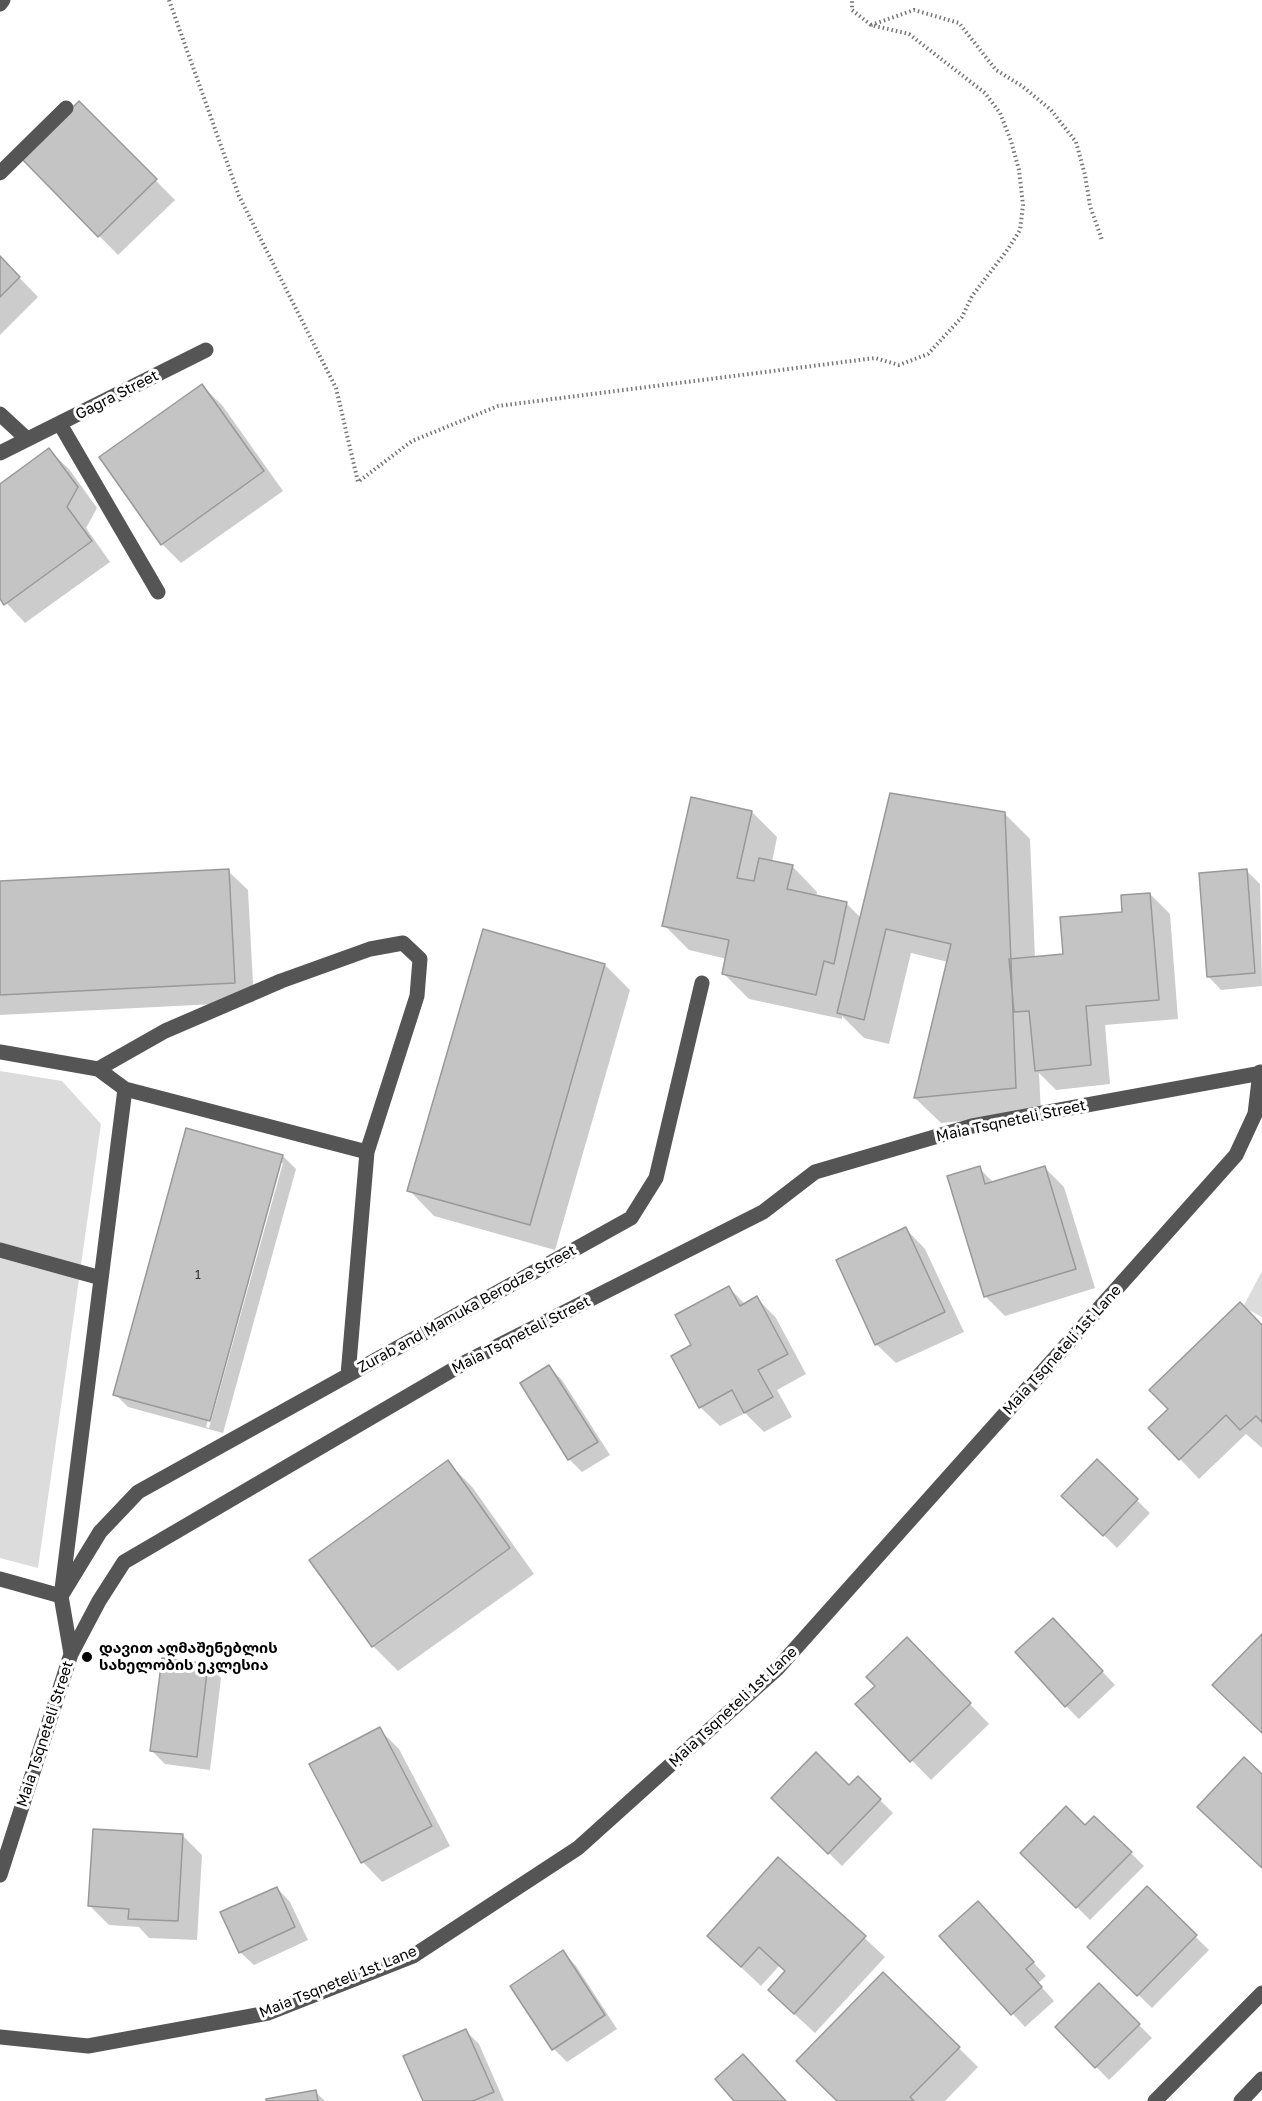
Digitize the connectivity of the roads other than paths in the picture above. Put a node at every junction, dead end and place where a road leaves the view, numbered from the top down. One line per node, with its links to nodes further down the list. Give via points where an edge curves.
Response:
1 (3, 0): 2 (street)
2 (0, 4)
3 (66, 108): 4 (street)
4 (0, 173)
5 (206, 350): 7 (street, Gagra Street)
6 (0, 414): 8 (street)
7 (60, 424): 8 (street, Gagra Street); 10 (street)
8 (27, 440): 9 (street, Gagra Street)
9 (0, 453)
10 (158, 592)
11 (702, 983): 19 (street, Zurab and Mamuka Berodze Street, via 656,1178 631,1218)
12 (0, 1052): 13 (street)
13 (98, 1069): 15 (street); 16 (street, Zurab and Mamuka Berodze Street, via 165,1031 281,981 370,949 403,943 420,959 417,996)
14 (1261, 1072): 22 (street, Maia Tsqneteli Street, via 972,1126 815,1172 763,1212 466,1362 124,1562); 25 (street, Maia Tsqneteli 1st Lane, via 1255,1113 1236,1155 777,1669 578,1848 413,1956 268,2013 88,2046)
15 (125, 1089): 16 (street); 18 (street)
16 (368, 1152): 19 (street, Zurab and Mamuka Berodze Street)
17 (0, 1250): 18 (street)
18 (101, 1278): 21 (street)
19 (348, 1375): 21 (street, via 138,1492 100,1532)
20 (0, 1579): 21 (street)
21 (61, 1596): 22 (street)
22 (71, 1654): 23 (street, Maia Tsqneteli Street)
23 (0, 1875)
24 (1262, 1993): 27 (street)
25 (0, 2037)
26 (1262, 2079): 28 (street)
27 (1155, 2101)
28 (1241, 2101)

